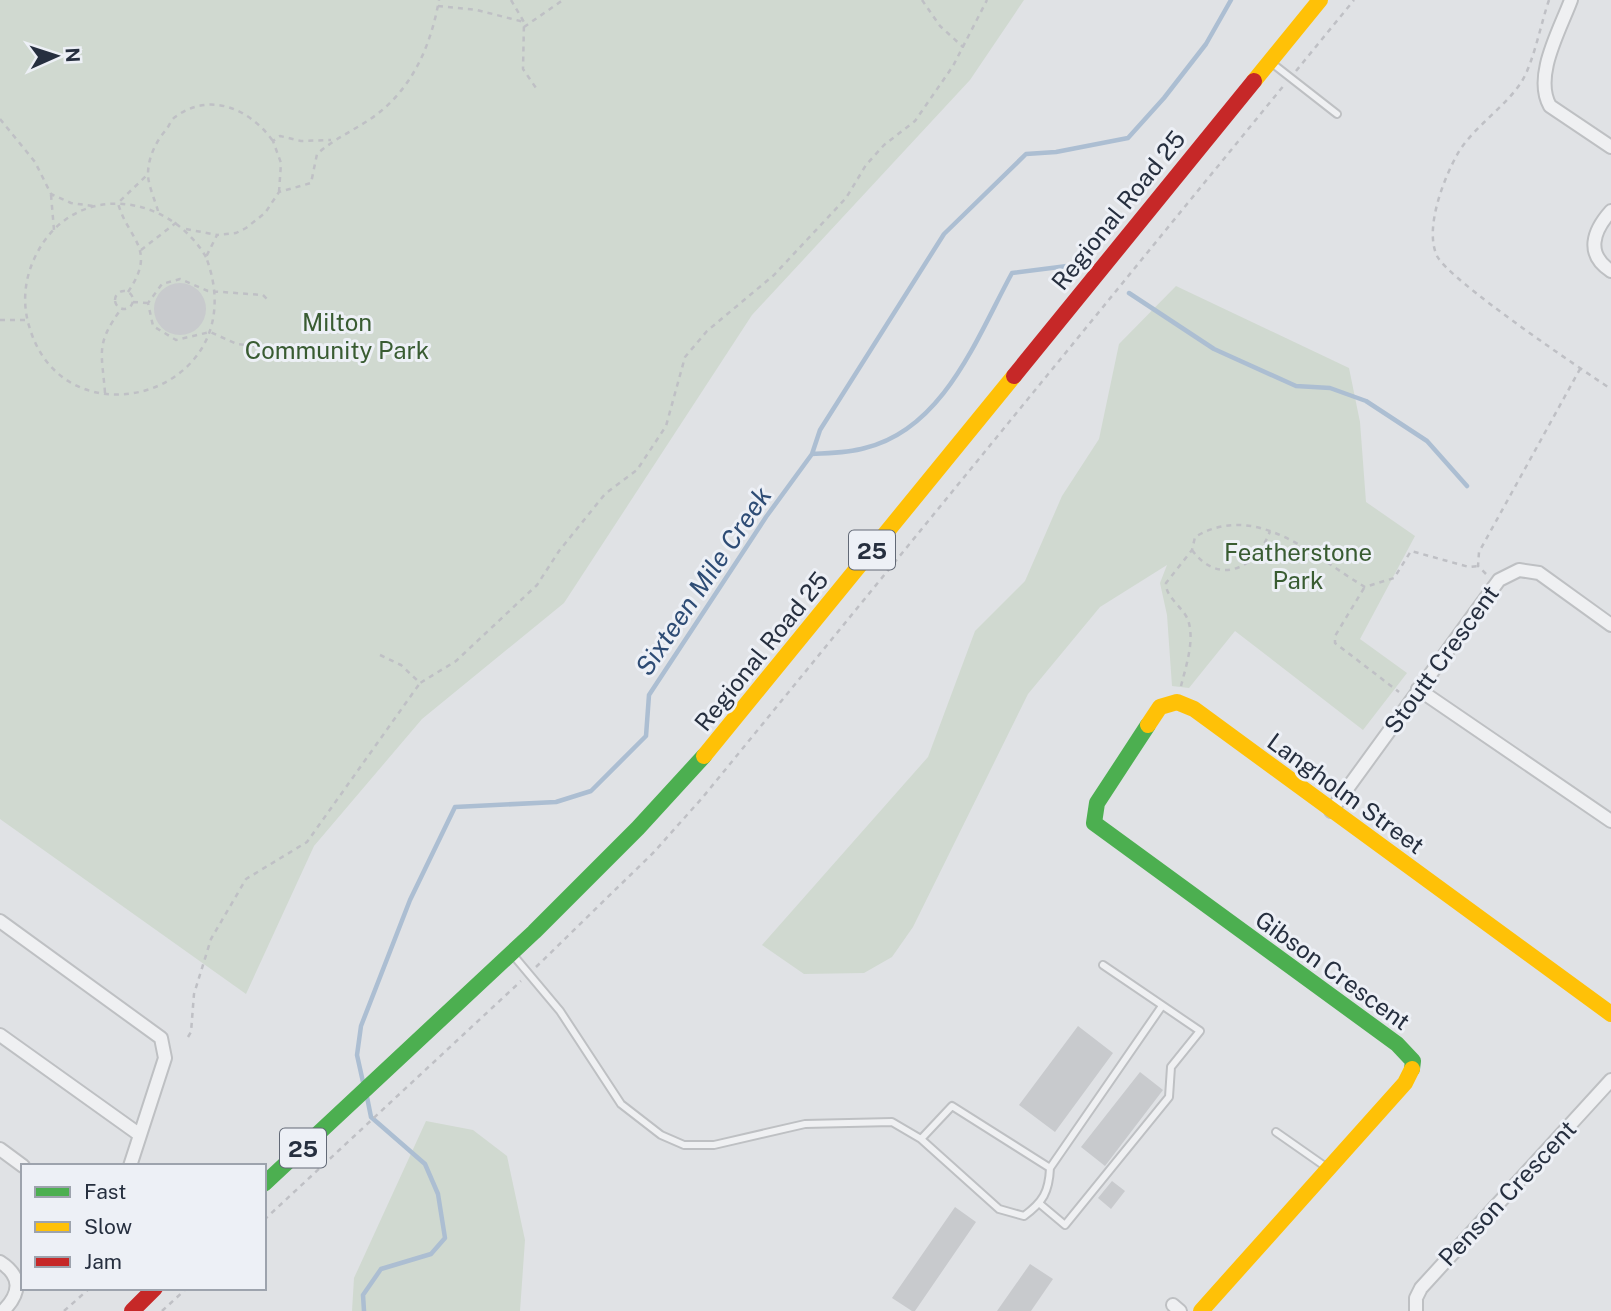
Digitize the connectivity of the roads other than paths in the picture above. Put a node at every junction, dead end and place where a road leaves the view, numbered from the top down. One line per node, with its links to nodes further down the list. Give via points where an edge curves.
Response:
1 (1320, 0): 3 (main road, Regional Road 25 / 25)
2 (1571, 0): 5 (street, via 1544,78 1546,99)
3 (1269, 61): 4 (lane); 14 (main road, Regional Road 25 / 25, via 689,775)
4 (1337, 114)
5 (1611, 147)
6 (1611, 211): 7 (street, via 1594,234 1594,247 1603,266)
7 (1611, 271)
8 (1611, 625): 9 (street, Stoutt Crescent, via 1539,573 1519,570 1496,584)
9 (1418, 689): 10 (street, Stoutt Crescent); 11 (street)
10 (1331, 811): 12 (main road, Langholm Street, via 1194,709 1177,702 1160,707 1153,716 1097,803); 17 (main road, Langholm Street)
11 (1611, 821)
12 (1094, 822): 27 (main road, Gibson Crescent, via 1413,1061 1412,1072)
13 (0, 921): 21 (street, via 161,1038 165,1058)
14 (512, 954): 22 (lane, via 559,1011 621,1104 661,1135 684,1145 714,1145 805,1124 847,1121 892,1122); 28 (main road, Regional Road 25 / 25)
15 (1103, 965): 16 (lane)
16 (1162, 1006): 26 (lane); 29 (lane, via 1200,1031 1171,1067 1170,1097 1065,1225)
17 (1611, 1014)
18 (0, 1035): 21 (street)
19 (1611, 1080): 35 (street, Penson Crescent, via 1420,1288)
20 (1276, 1132): 27 (lane)
21 (140, 1135): 24 (street)
22 (921, 1139): 26 (lane, via 952,1106); 29 (lane, via 999,1209 1024,1216)
23 (0, 1149): 25 (street)
24 (131, 1164)
25 (21, 1165)
26 (1050, 1168): 29 (lane, via 1049,1188)
27 (1328, 1168): 34 (main road, Gibson Crescent)
28 (266, 1182)
29 (1040, 1205)
30 (0, 1262): 32 (street, via 15,1274 18,1283 17,1294)
31 (153, 1290): 33 (main road)
32 (3, 1311)
33 (132, 1311)
34 (1201, 1311)
35 (1416, 1311)

